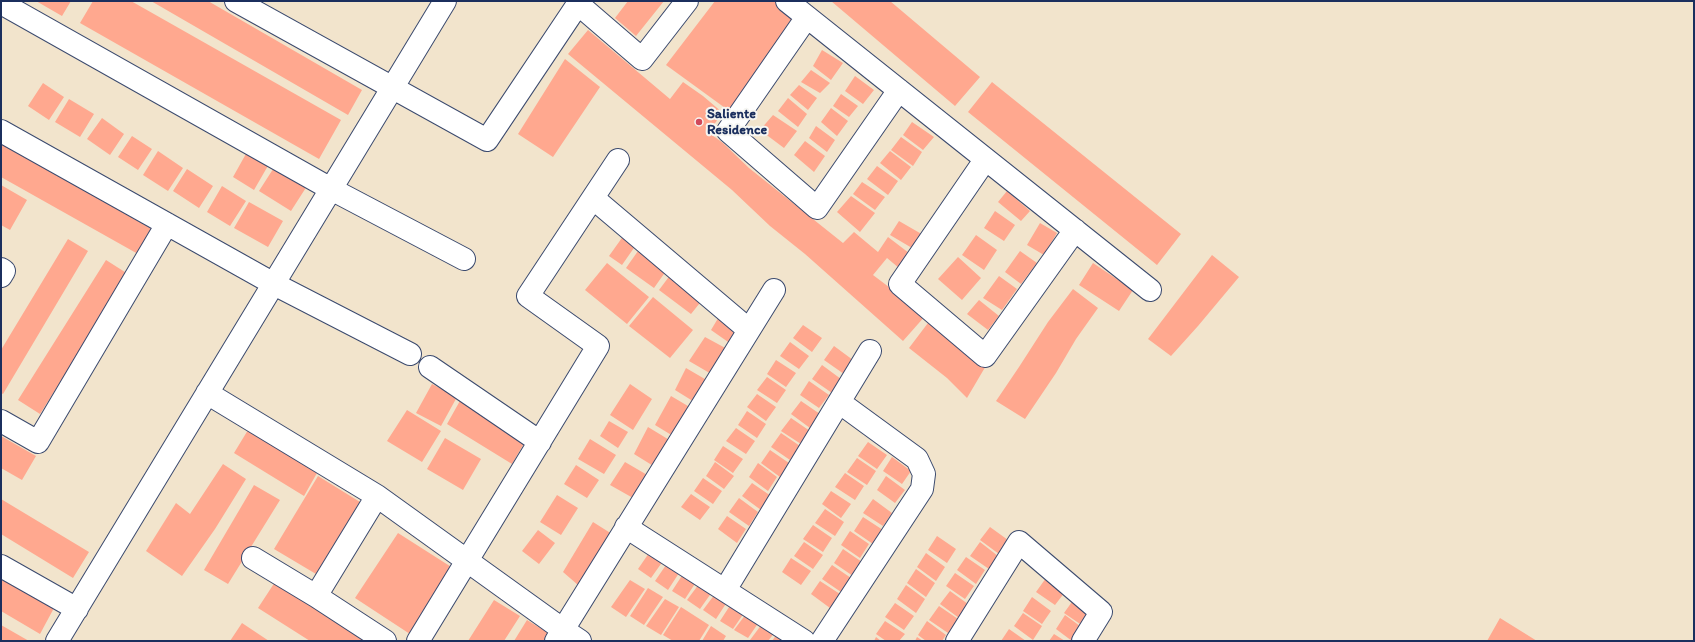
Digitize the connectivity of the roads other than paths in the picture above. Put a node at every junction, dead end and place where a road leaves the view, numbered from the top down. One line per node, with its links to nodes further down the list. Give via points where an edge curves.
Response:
1 (236, 1): 7 (street)
2 (445, 1): 7 (street)
3 (687, 1): 7 (street, via 642,59 578,4 487,140)
4 (787, 1): 6 (street)
5 (1, 3): 12 (street)
6 (807, 17): 8 (street); 8 (street, via 728,131 817,208)
7 (393, 87): 12 (street)
8 (899, 90): 11 (street)
9 (1, 131): 14 (street)
10 (618, 160): 13 (street)
11 (985, 160): 15 (street); 15 (street, via 900,284 985,356)
12 (331, 189): 16 (street); 19 (street)
13 (593, 198): 22 (street); 29 (street, via 528,296 598,346)
14 (167, 224): 19 (street); 28 (street, via 38,442)
15 (1075, 230): 21 (street)
16 (464, 259)
17 (1, 269): 18 (street, via 4,270)
18 (1, 276)
19 (274, 284): 24 (street); 26 (street)
20 (774, 290): 22 (street)
21 (1150, 290)
22 (749, 330): 31 (street)
23 (870, 351): 27 (street)
24 (410, 354)
25 (430, 368): 29 (street)
26 (207, 394): 30 (street); 37 (street)
27 (838, 402): 35 (street); 44 (street, via 917,459 924,474 922,489)
28 (1, 421)
29 (540, 442): 33 (street)
30 (377, 496): 33 (street); 36 (street)
31 (626, 527): 35 (street); 38 (street)
32 (253, 558): 36 (street)
33 (467, 561): 38 (street); 41 (street)
34 (1, 566): 37 (street)
35 (725, 590): 43 (street)
36 (316, 596): 40 (street)
37 (77, 609): 39 (street)
38 (559, 635): 42 (street)
39 (57, 641)
40 (385, 641)
41 (418, 641)
42 (580, 641)
43 (804, 641)
44 (822, 641)
45 (957, 641): 46 (street, via 1019,542 1101,612)
46 (1082, 641)

